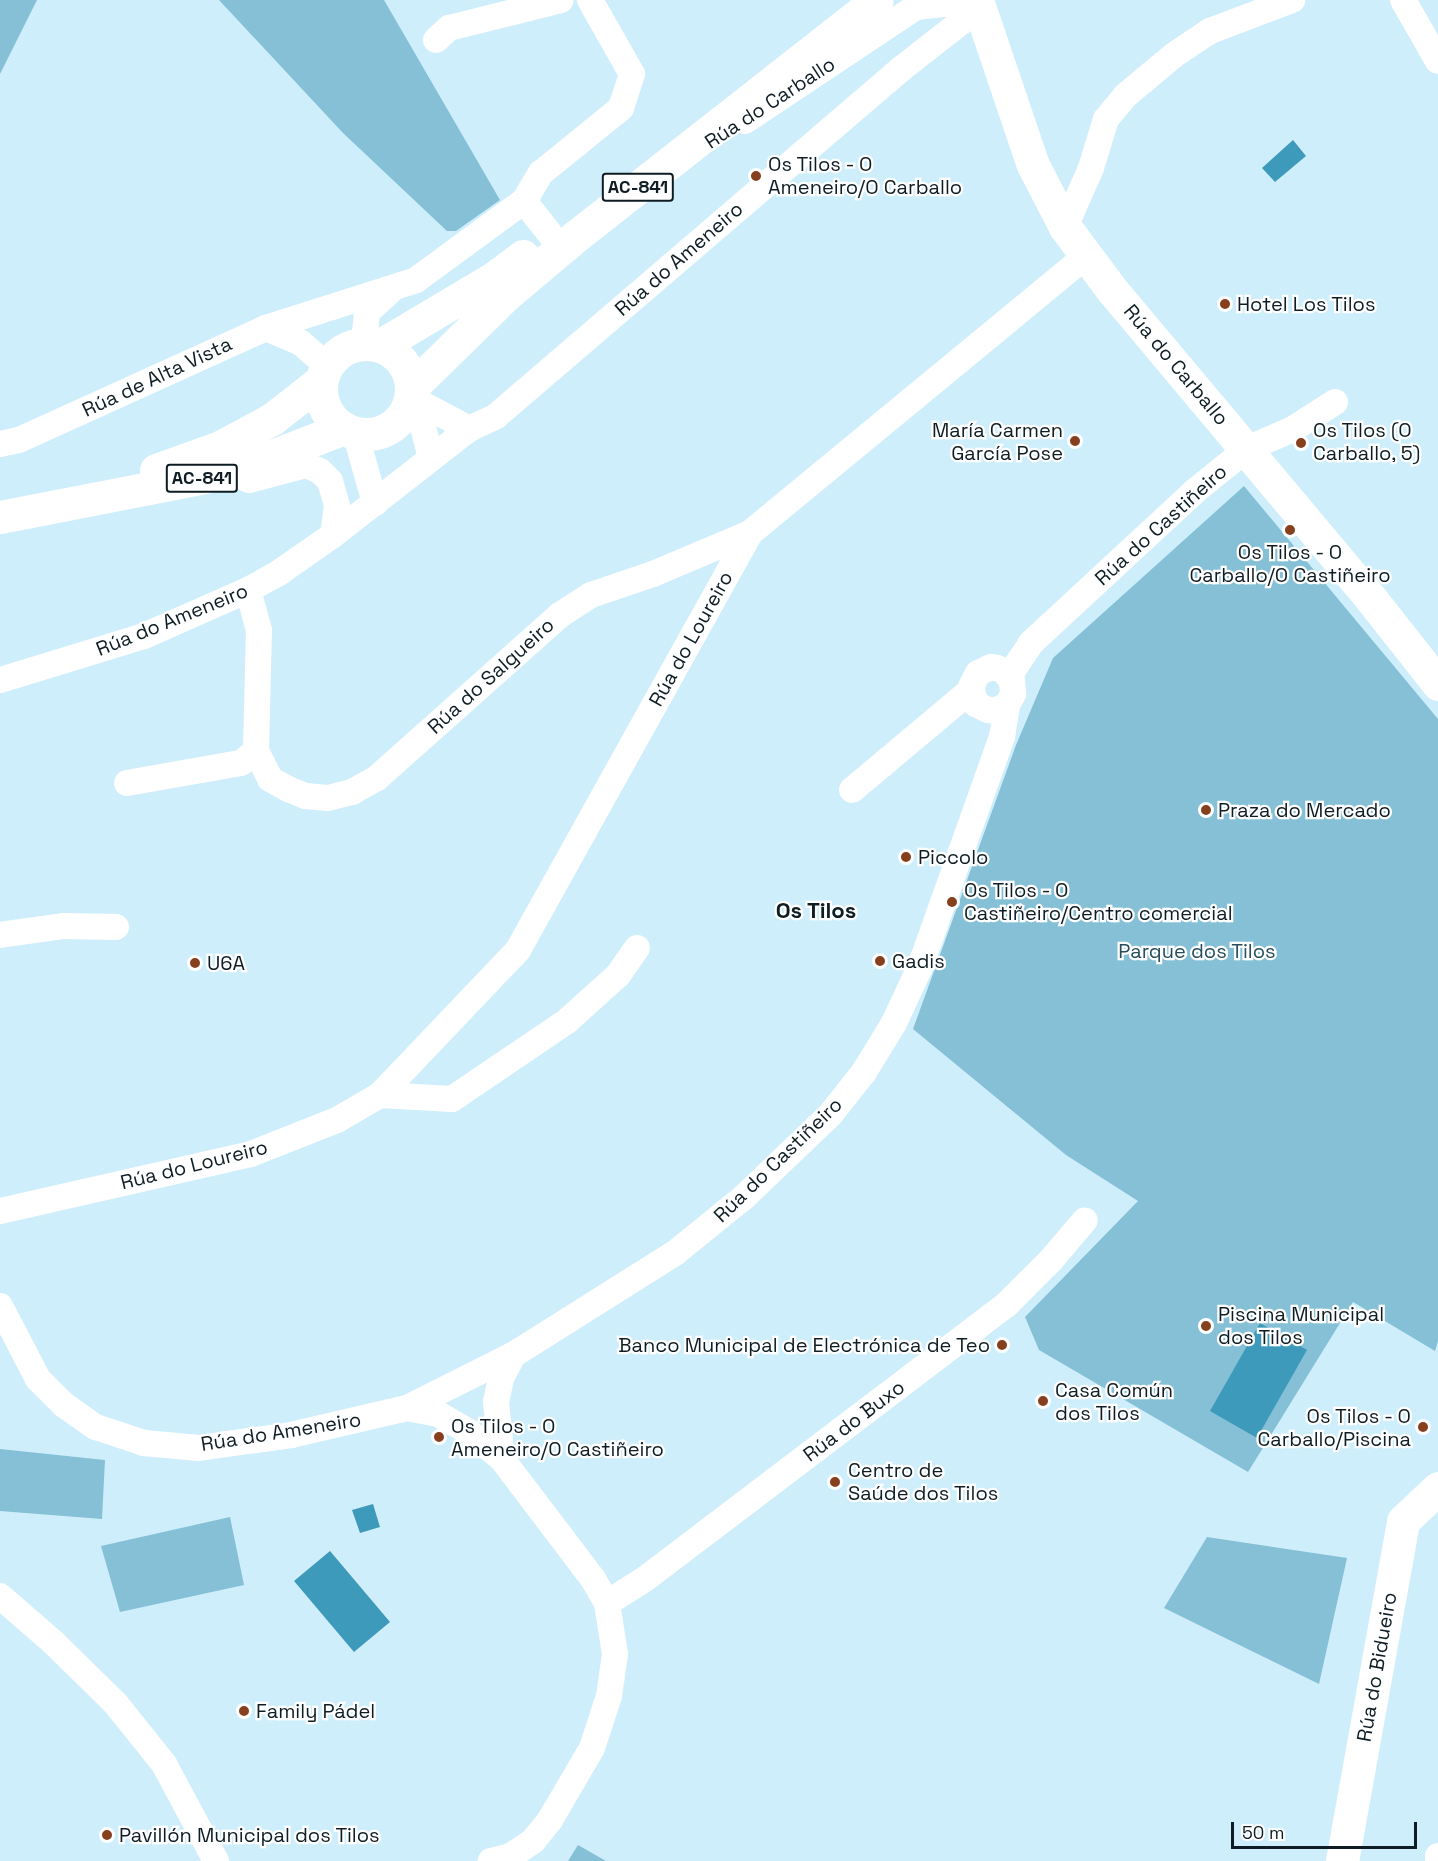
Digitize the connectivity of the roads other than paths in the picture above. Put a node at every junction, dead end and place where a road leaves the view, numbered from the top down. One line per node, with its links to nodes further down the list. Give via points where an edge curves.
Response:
1 (561, 0): 8 (street, via 448,28)
2 (590, 0): 11 (street, Rúa de Alta Vista, via 632,74 621,108 541,173)
3 (843, 0): 13 (main road, AC-841, via 669,144)
4 (877, 0): 10 (main road, AC-841)
5 (1292, 0): 12 (street, via 1210,31 1125,96 1106,119 1091,168)
6 (1403, 0): 9 (street)
7 (979, 3): 10 (street, Rúa do Carballo, via 916,7 763,109); 12 (main road, Rúa do Carballo, via 1033,165); 22 (street, Rúa do Ameneiro, via 495,417)
8 (436, 40)
9 (1438, 61)
10 (658, 171): 20 (main road, AC-841, via 507,294)
11 (524, 201): 13 (street); 15 (street, Rúa de Alta Vista, via 440,266)
12 (1065, 227): 14 (main road, Rúa do Carballo)
13 (550, 234): 18 (main road, AC-841, via 495,277)
14 (1086, 256): 25 (main road, Rúa do Carballo); 31 (street, Rúa do Loureiro)
15 (394, 288): 16 (street, Rúa de Alta Vista); 18 (street, Rúa de Alta Vista, via 366,312)
16 (315, 312): 17 (street, Rúa de Alta Vista); 18 (street, via 345,321)
17 (266, 328): 19 (street, via 301,343); 24 (street, Rúa de Alta Vista, via 19,441)
18 (372, 340): 19 (main road, AC-841, via 337,354); 20 (main road, via 403,362 410,376)
19 (324, 373): 23 (main road, via 322,400 329,415); 29 (main road, AC-841, via 272,419 220,447)
20 (410, 398): 22 (street); 23 (main road, AC-841, via 390,427 366,434); 26 (street, via 421,419)
21 (1335, 402): 25 (street, Rúa do Castiñeiro, via 1293,429)
22 (469, 429): 26 (street, Rúa do Ameneiro)
23 (350, 430): 27 (main road, AC-841); 28 (street)
24 (0, 444)
25 (1247, 449): 34 (street, Rúa do Castiñeiro, via 1195,491 1031,643); 36 (main road, Rúa do Carballo)
26 (431, 458): 28 (street, Rúa do Ameneiro)
27 (231, 472): 29 (main road, AC-841); 32 (street, via 249,480 306,465 320,471 330,481 337,506)
28 (375, 503): 32 (street, Rúa do Ameneiro)
29 (53, 506): 30 (main road, AC-841)
30 (0, 517)
31 (750, 533): 39 (street, Rúa do Salgueiro, via 591,595 560,615 377,778 352,792 328,798 305,796 288,789 270,779); 45 (street, Rúa do Loureiro, via 518,950)
32 (333, 535): 33 (street, Rúa do Ameneiro)
33 (249, 590): 35 (street, Rúa do Ameneiro, via 144,636); 39 (street, Rúa do Salgueiro, via 259,630)
34 (1009, 676): 37 (street, via 997,668 984,669 974,678); 38 (street, Rúa do Castiñeiro, via 1014,687)
35 (0, 680)
36 (1438, 684)
37 (970, 691): 38 (street, via 981,708 995,711); 41 (street)
38 (1008, 705): 49 (street, Rúa do Castiñeiro, via 1002,737 920,967 894,1023 864,1072 822,1124 743,1198 683,1246)
39 (256, 751): 40 (street, via 241,764)
40 (127, 783)
41 (852, 790)
42 (116, 927): 43 (street, via 64,926)
43 (0, 935)
44 (637, 948): 45 (street, via 618,975 567,1021 452,1099)
45 (380, 1095): 46 (street, Rúa do Loureiro, via 337,1120 252,1154)
46 (0, 1211)
47 (1085, 1220): 54 (street, Rúa do Buxo, via 1007,1304 645,1579)
48 (0, 1306): 50 (street, Rúa do Ameneiro, via 38,1379 64,1405 96,1427 144,1443 199,1448 291,1435)
49 (513, 1355): 50 (street, Rúa do Castiñeiro); 51 (street, via 501,1378 496,1402)
50 (407, 1408): 51 (street, Rúa do Ameneiro, via 438,1414 469,1432)
51 (502, 1459): 54 (street, Rúa do Ameneiro, via 593,1578)
52 (1438, 1488): 58 (main road, Rúa do Bidueiro, via 1403,1521)
53 (0, 1596): 56 (street, via 54,1642 116,1704 164,1764)
54 (607, 1603): 57 (street, Rúa do Ameneiro, via 615,1654 609,1696 592,1748 550,1820 533,1841 511,1856)
55 (1438, 1856): 59 (street)
56 (216, 1861)
57 (491, 1861)
58 (1342, 1861)
59 (1438, 1861)

